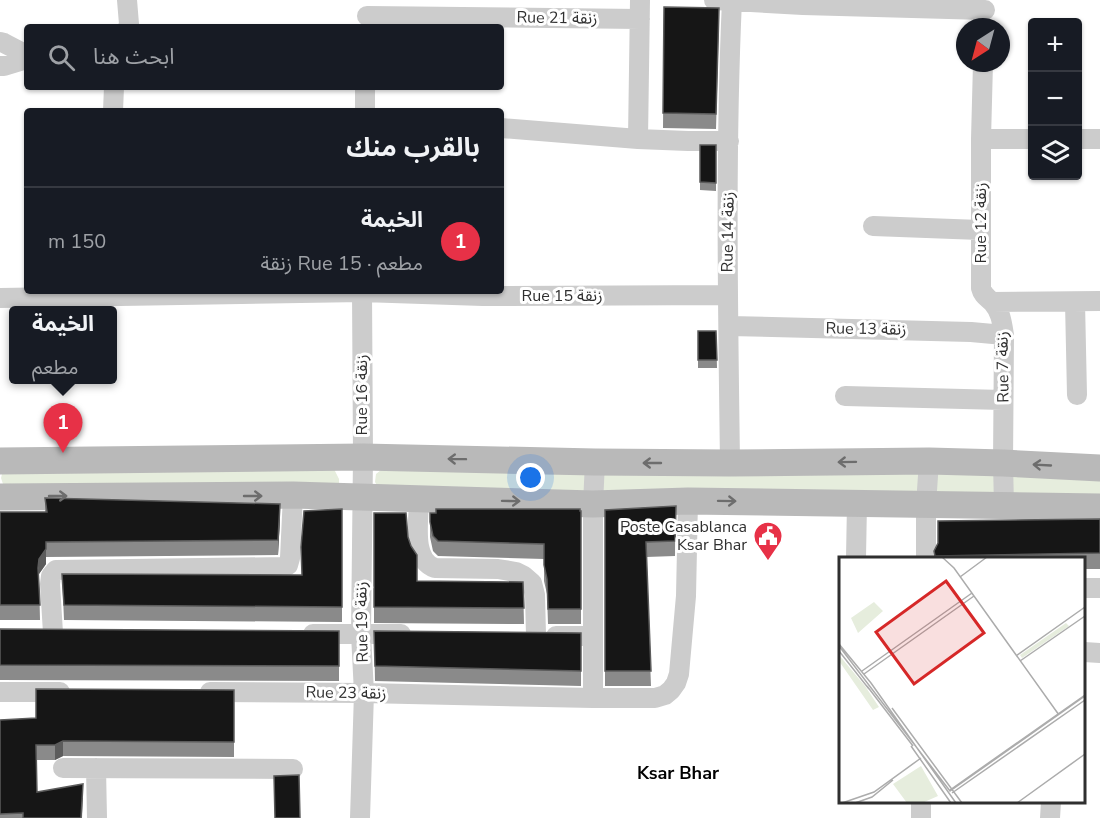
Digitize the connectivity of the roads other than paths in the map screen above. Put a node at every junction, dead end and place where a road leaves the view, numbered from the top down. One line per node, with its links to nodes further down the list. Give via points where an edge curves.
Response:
1 (127, 0): 9 (street)
2 (714, 0): 3 (street)
3 (732, 0): 4 (street); 25 (street, Rue 14 زنقة)
4 (803, 3): 5 (street)
5 (926, 4): 7 (street)
6 (640, 9): 8 (street, Rue 21 زنقة); 20 (street)
7 (985, 12)
8 (366, 14)
9 (129, 24)
10 (0, 42): 11 (street)
11 (24, 55)
12 (24, 58): 13 (street)
13 (0, 66)
14 (983, 72): 21 (street, Rue 12 زنقة)
15 (114, 90): 17 (street)
16 (365, 90): 18 (street)
17 (113, 108)
18 (365, 108)
19 (504, 128): 20 (street)
20 (638, 139): 25 (street)
21 (981, 139): 22 (street); 27 (street, Rue 12 زنقة)
22 (1028, 139)
23 (1082, 139): 24 (street)
24 (1100, 139)
25 (729, 141): 31 (street, Rue 14 زنقة)
26 (873, 226): 27 (street)
27 (980, 230): 34 (street, Rue 12 زنقة, via 981,288)
28 (88, 294): 32 (street, Rue 15 زنقة)
29 (362, 294): 41 (street, Rue 16 زنقة)
30 (435, 294): 31 (street, Rue 15 زنقة)
31 (728, 296): 36 (street, Rue 14 زنقة)
32 (0, 298)
33 (1100, 301): 35 (street)
34 (992, 302): 35 (street); 37 (street, Rue 7 زنقة, via 1001,316)
35 (1075, 302): 38 (street)
36 (729, 326): 37 (street, Rue 13 زنقة); 45 (street, Rue 14 زنقة)
37 (1004, 334): 40 (street, Rue 7 زنقة)
38 (1077, 395)
39 (845, 396): 40 (street)
40 (1004, 400): 46 (street, Rue 7 زنقة)
41 (363, 457): 42 (street); 44 (street, one-way to 41); 50 (street, Rue 16 زنقة)
42 (0, 461)
43 (929, 461): 45 (street, one-way to 45); 46 (street); 55 (street)
44 (595, 462): 45 (street, one-way to 44); 54 (street)
45 (730, 463)
46 (1003, 463): 47 (street, one-way to 46); 56 (street, Rue 7 زنقة)
47 (1100, 468)
48 (293, 495): 49 (street, one-way to 48); 50 (street); 61 (street, via 288,565 56,570 50,584)
49 (0, 496)
50 (362, 498): 51 (street); 64 (street, Rue 19 زنقة)
51 (419, 499): 54 (street, one-way to 54); 67 (street, via 418,542 425,561 435,568 498,570 524,576 532,583 535,595)
52 (688, 501): 53 (street, one-way to 53); 54 (street); 75 (street, Rue 23 زنقة, via 686,596 676,683 655,698)
53 (857, 503): 55 (street); 58 (street)
54 (593, 504): 68 (street)
55 (926, 505): 56 (street); 59 (street)
56 (1005, 506): 57 (street)
57 (1100, 507)
58 (856, 557)
59 (926, 557)
60 (32, 633): 61 (street)
61 (53, 633): 62 (street)
62 (77, 633)
63 (290, 634): 64 (street)
64 (361, 634): 65 (street); 74 (street, Rue 19 زنقة)
65 (419, 634)
66 (512, 635): 67 (street)
67 (536, 635): 68 (street)
68 (592, 636): 75 (street)
69 (1085, 652): 70 (street)
70 (1100, 653)
71 (0, 692): 72 (street)
72 (82, 692)
73 (188, 692): 74 (street, Rue 23 زنقة)
74 (364, 693): 75 (street, Rue 23 زنقة); 81 (street, Rue 19 زنقة)
75 (593, 698)
76 (63, 768): 77 (street)
77 (96, 768): 78 (street); 80 (street)
78 (293, 769)
79 (1051, 803): 82 (street)
80 (97, 818)
81 (360, 818)
82 (1050, 818)

